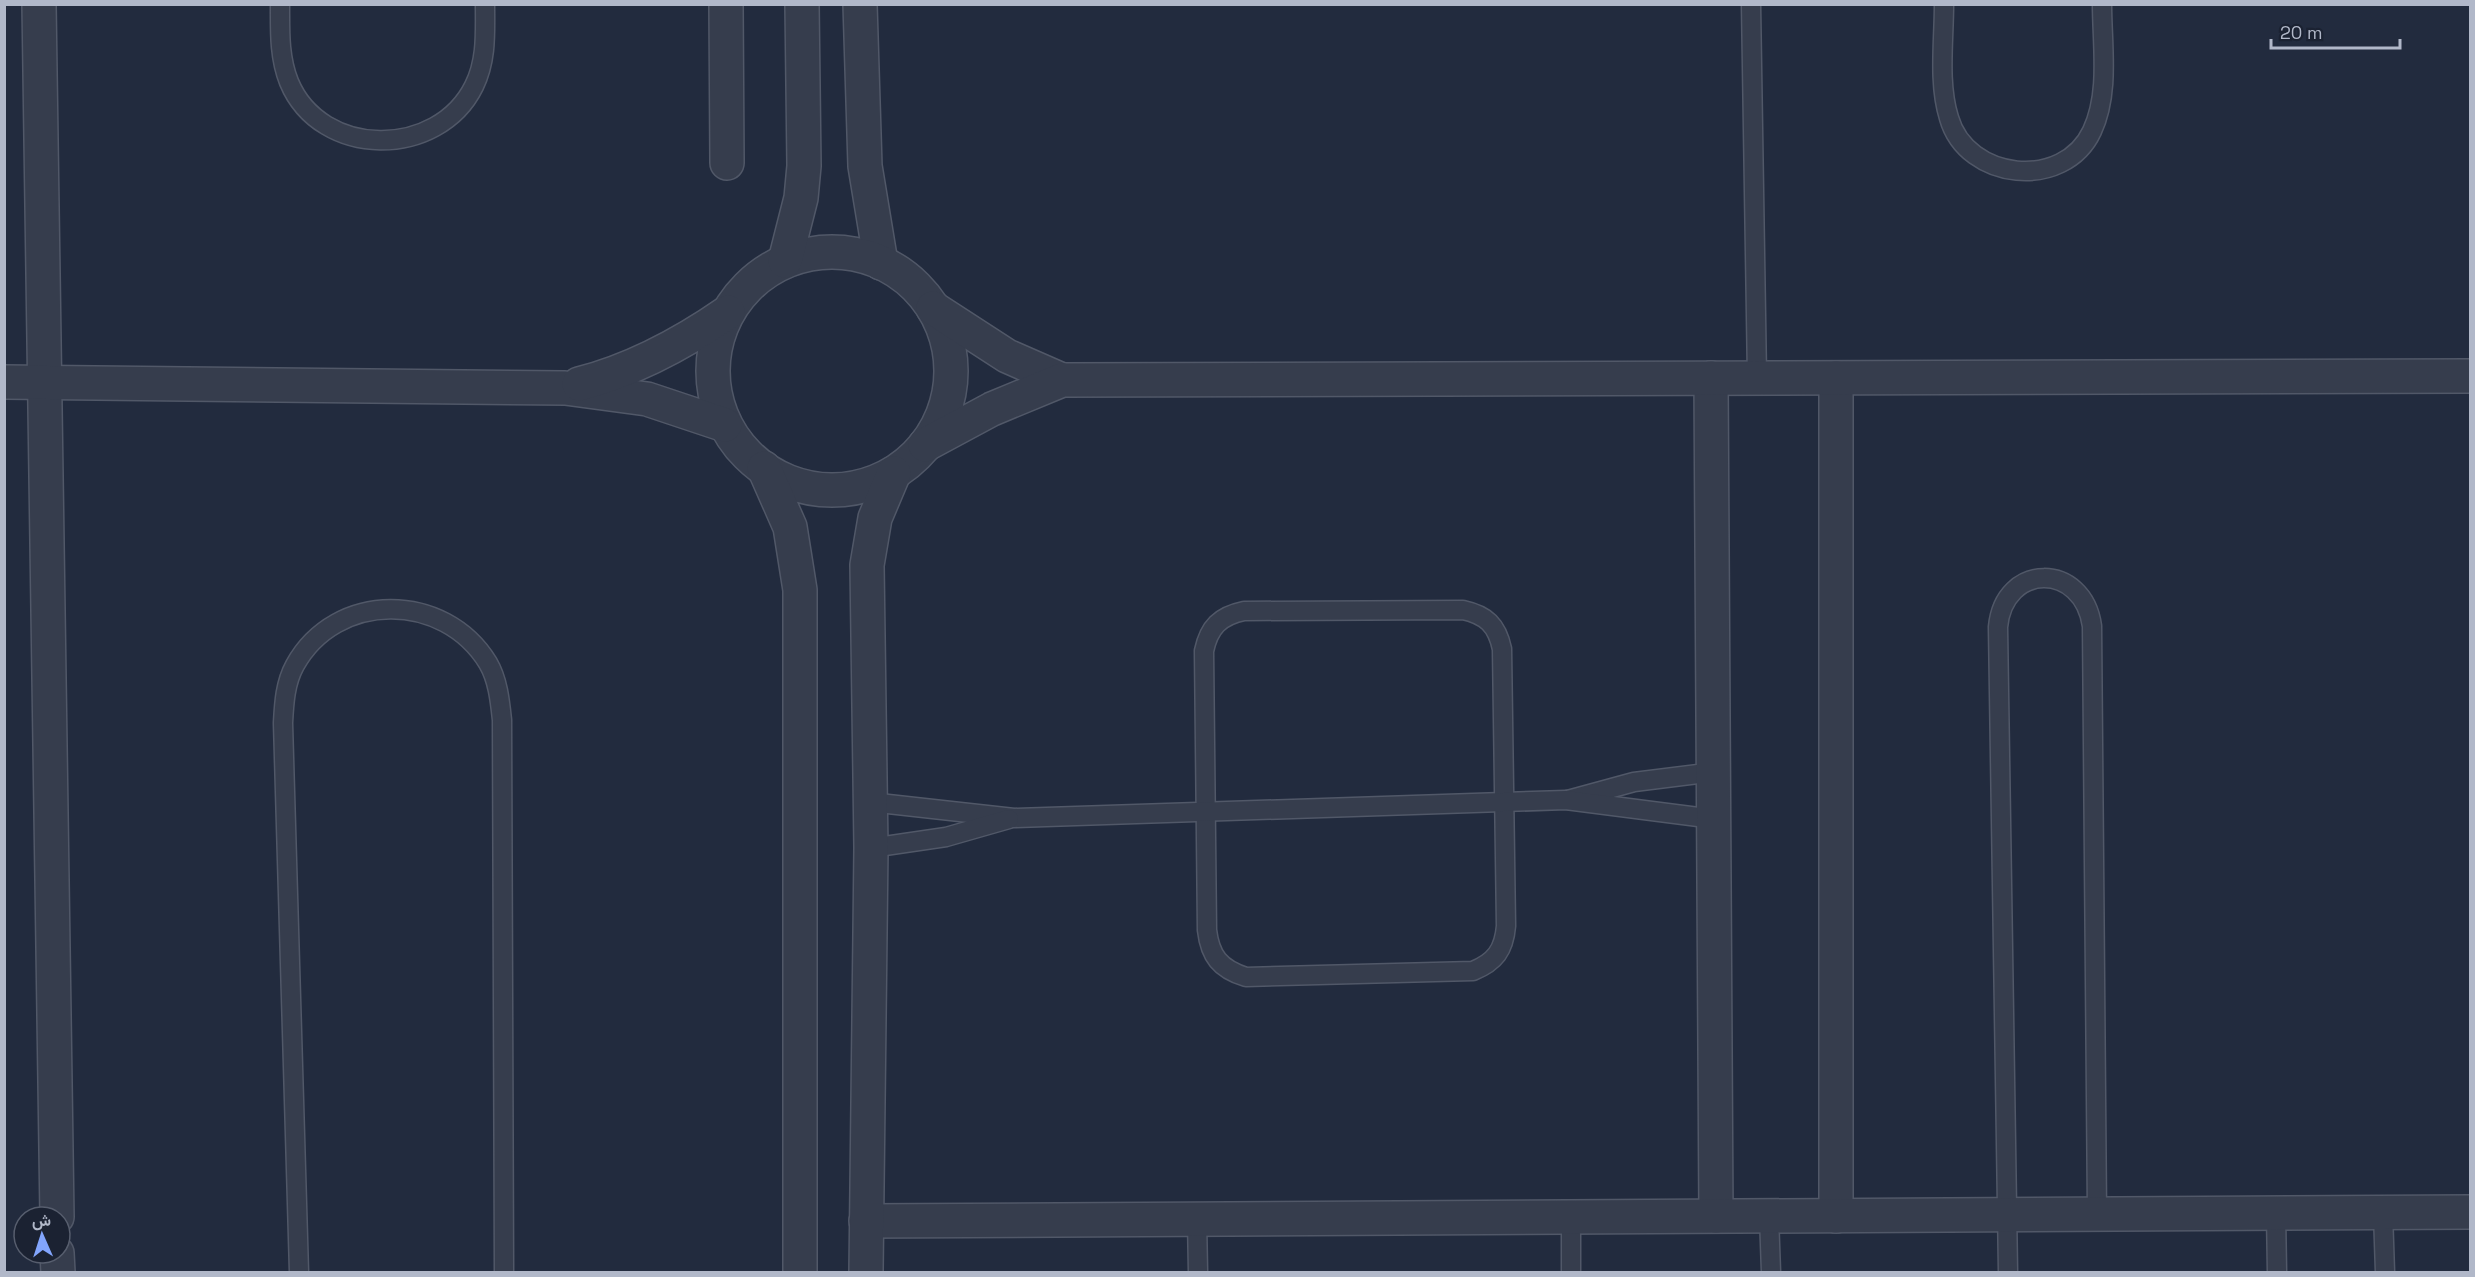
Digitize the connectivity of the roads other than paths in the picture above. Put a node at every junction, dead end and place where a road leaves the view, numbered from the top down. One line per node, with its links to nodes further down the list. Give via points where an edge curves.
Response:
1 (39, 4): 21 (street)
2 (280, 4): 3 (lane, via 282,59 290,83 304,105 323,123 373,141 421,135 460,106 483,63)
3 (485, 4)
4 (726, 4): 10 (street)
5 (802, 4): 11 (street, via 804,166 801,198)
6 (860, 4): 12 (street, via 865,166)
7 (1751, 4): 17 (lane)
8 (1944, 4): 9 (lane, via 1944,92 1949,120 1961,143 1980,159 2003,170 2029,172 2053,166 2075,152 2092,133 2101,108)
9 (2102, 4)
10 (728, 163)
11 (785, 261): 12 (street, via 833,252); 14 (street, via 753,282)
12 (881, 263): 13 (street, via 910,281)
13 (933, 308): 19 (street, via 1007,356); 24 (street, via 944,329 951,378 938,425)
14 (728, 312): 22 (street, via 698,333 634,366); 23 (street, via 713,357 717,404)
15 (2470, 376): 18 (street)
16 (1712, 378): 17 (street); 19 (street); 27 (street)
17 (1757, 378): 18 (street)
18 (1836, 378): 43 (street)
19 (1062, 380): 24 (street, via 992,409)
20 (4, 382): 21 (street)
21 (45, 382): 22 (street); 35 (street)
22 (565, 388): 23 (street, via 647,399)
23 (726, 425): 25 (street, via 736,442)
24 (925, 445): 26 (street)
25 (764, 468): 26 (street, via 787,481 842,490); 49 (street, via 790,527 800,590)
26 (894, 473): 29 (street, via 875,518 867,566)
27 (1714, 772): 28 (lane, via 1634,782); 33 (street)
28 (1566, 800): 30 (lane); 33 (lane)
29 (870, 802): 32 (lane); 34 (street)
30 (1504, 803): 31 (lane); 31 (lane, via 1504,942 1487,966 1473,971 1246,977 1230,972 1209,947); 31 (lane, via 1502,649 1499,634 1490,621 1463,610 1244,611 1215,623 1204,651)
31 (1206, 812): 32 (lane)
32 (1014, 818): 34 (lane, via 946,837)
33 (1714, 819): 41 (street)
34 (871, 848): 46 (street)
35 (57, 1205)
36 (2470, 1212): 38 (street)
37 (2276, 1213): 38 (street); 39 (street); 55 (lane)
38 (2383, 1213): 56 (lane)
39 (2097, 1214): 40 (street); 40 (lane, via 2092,626 2090,610 2082,595 2053,578 2036,578 2020,584 2008,596 1999,610 1998,627)
40 (2007, 1215): 43 (street); 54 (lane)
41 (1716, 1216): 42 (street); 44 (street)
42 (1769, 1216): 43 (street); 53 (lane)
43 (1836, 1216)
44 (1571, 1218): 45 (street); 52 (lane)
45 (1197, 1219): 46 (street); 51 (lane)
46 (866, 1221): 50 (street)
47 (299, 1272): 48 (lane, via 285,694 295,666 312,642 335,623 362,611 391,608 420,611 471,640 488,664 499,691)
48 (504, 1272)
49 (800, 1272)
50 (866, 1272)
51 (1198, 1272)
52 (1571, 1272)
53 (1771, 1272)
54 (2008, 1272)
55 (2277, 1272)
56 (2385, 1272)

